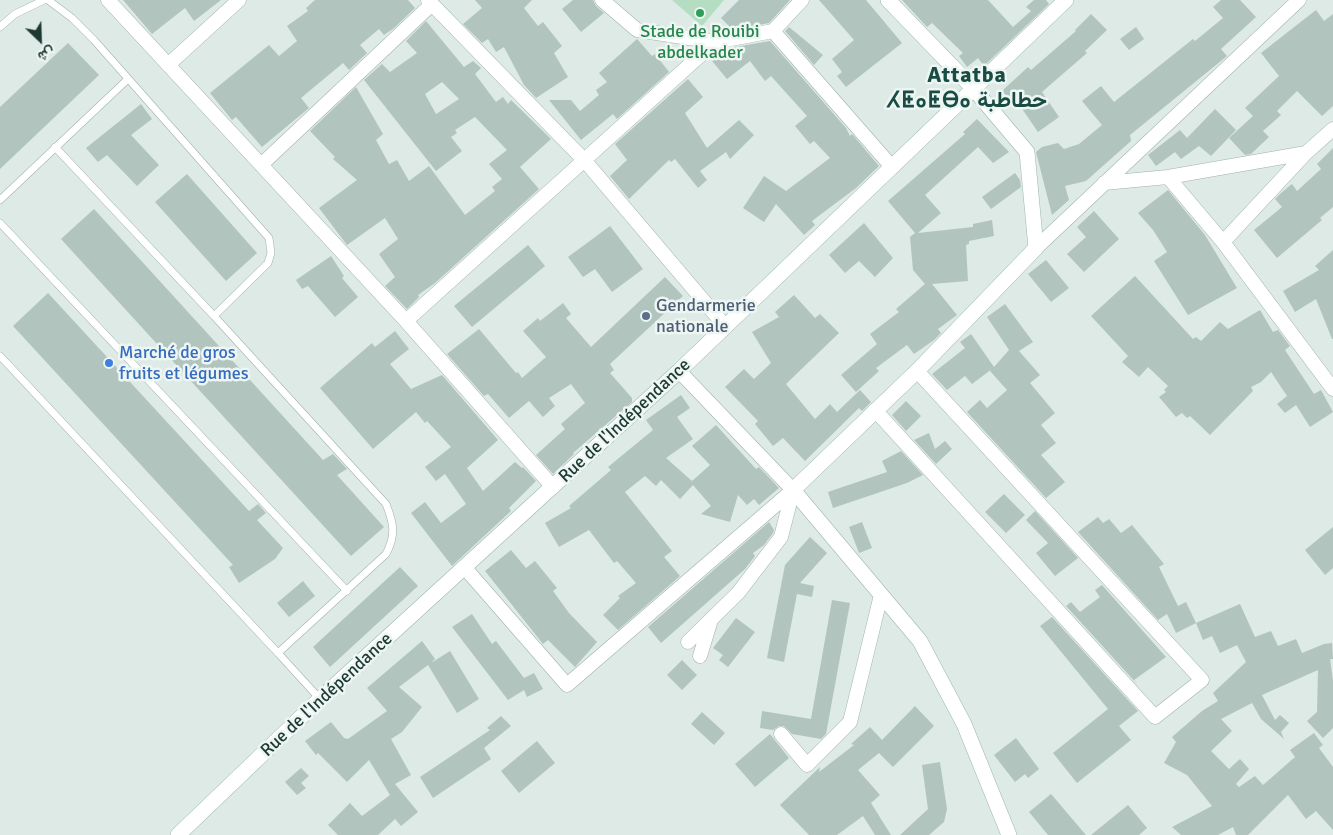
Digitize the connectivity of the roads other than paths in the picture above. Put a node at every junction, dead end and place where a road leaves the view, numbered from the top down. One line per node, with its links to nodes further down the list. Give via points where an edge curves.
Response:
1 (44, 0): 11 (lane, via 15,14)
2 (48, 0): 15 (lane, via 72,18)
3 (108, 0): 14 (street)
4 (239, 0): 14 (street)
5 (602, 0): 13 (street, via 637,30)
6 (802, 0): 12 (street)
7 (888, 0): 16 (main road)
8 (1066, 0): 16 (main road, Rue de l'Indépendance)
9 (1299, 0): 24 (street)
10 (430, 2): 20 (street); 21 (street)
11 (0, 27)
12 (773, 31): 13 (street); 22 (street)
13 (715, 42): 20 (street)
14 (168, 65): 21 (street)
15 (128, 79): 18 (lane); 29 (lane, via 269,238 271,253 268,263)
16 (973, 88): 22 (main road, Rue de l'Indépendance); 28 (main road, via 1026,152)
17 (1333, 129): 19 (street)
18 (55, 147): 25 (lane); 29 (lane)
19 (1306, 153): 23 (street); 27 (street)
20 (585, 161): 30 (street); 31 (street)
21 (261, 165): 30 (street)
22 (892, 166): 31 (main road, Rue de l'Indépendance)
23 (1168, 177): 24 (street); 27 (street)
24 (1104, 182): 28 (street)
25 (0, 200)
26 (0, 222): 40 (lane)
27 (1222, 242): 35 (street)
28 (1036, 248): 34 (main road)
29 (214, 316): 40 (lane, via 386,504 394,525 393,541 386,554)
30 (406, 321): 37 (street)
31 (725, 326): 33 (main road, Rue de l'Indépendance)
32 (0, 356): 44 (lane)
33 (679, 371): 37 (main road, Rue de l'Indépendance); 38 (street)
34 (917, 371): 36 (main road); 36 (street, via 1202,680 1155,717)
35 (1333, 389)
36 (875, 410): 38 (main road)
37 (553, 487): 39 (main road, Rue de l'Indépendance)
38 (793, 490): 39 (street, via 567,685); 41 (main road); 42 (street, via 781,537 754,575)
39 (465, 568): 46 (main road, Rue de l'Indépendance)
40 (347, 590): 44 (lane)
41 (881, 595): 47 (street, via 850,722 807,765); 49 (main road, via 920,641 937,671 964,724)
42 (711, 620): 43 (street); 45 (street)
43 (688, 642)
44 (278, 653): 46 (lane)
45 (700, 656)
46 (320, 699): 48 (main road, Rue de l'Indépendance)
47 (780, 734)
48 (178, 835)
49 (1009, 835)

